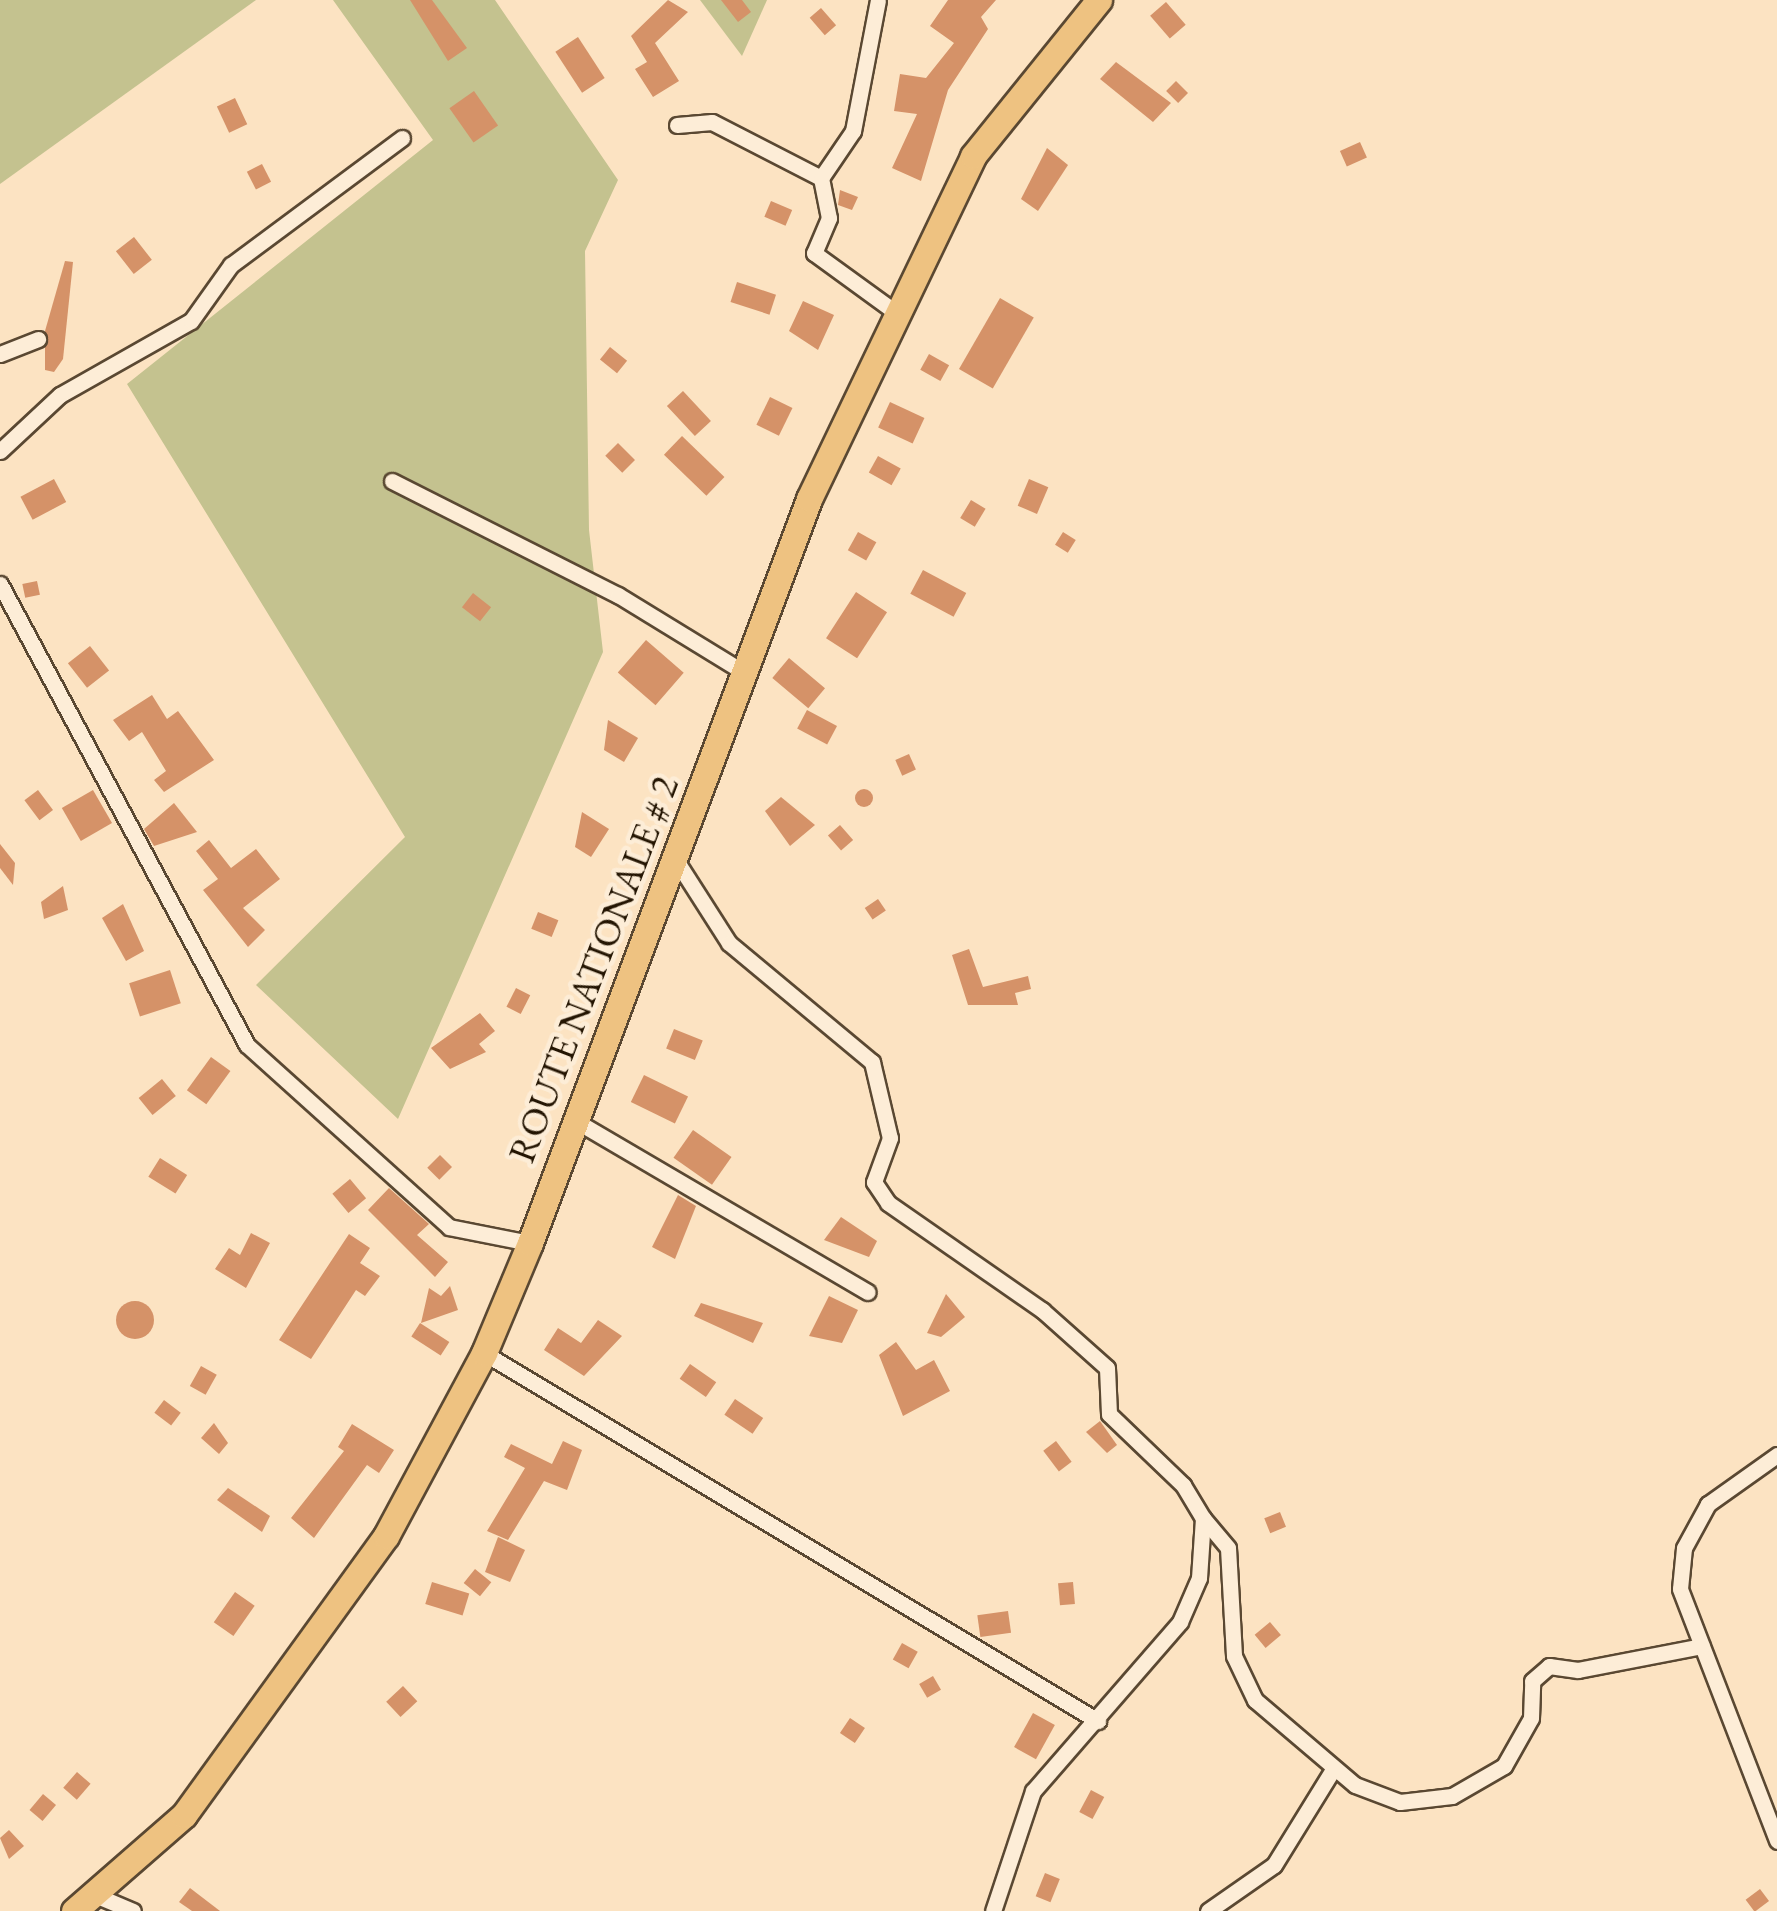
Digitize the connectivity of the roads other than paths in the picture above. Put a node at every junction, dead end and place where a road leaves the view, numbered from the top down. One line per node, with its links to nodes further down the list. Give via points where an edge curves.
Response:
1 (878, 0): 5 (street, via 853,131)
2 (1099, 0): 6 (main road, ROUTE NATIONALE # 2, via 973,156)
3 (677, 125): 5 (street, via 712,122)
4 (402, 138): 9 (street, via 231,265 191,320 60,395)
5 (822, 178): 6 (street, via 829,218 814,253)
6 (898, 314): 12 (main road, ROUTE NATIONALE # 2, via 809,499)
7 (38, 338): 8 (street)
8 (0, 354)
9 (0, 451)
10 (392, 481): 12 (street, via 618,595)
11 (0, 584): 15 (street, via 247,1046 449,1227)
12 (747, 674): 13 (main road, ROUTE NATIONALE # 2)
13 (674, 858): 14 (main road, ROUTE NATIONALE # 2); 19 (street, via 729,942 872,1062 890,1138 874,1182 888,1203 1042,1310 1107,1368 1108,1414 1183,1485)
14 (576, 1120): 15 (main road, ROUTE NATIONALE # 2); 16 (street)
15 (530, 1243): 17 (main road, ROUTE NATIONALE # 2)
16 (867, 1292)
17 (484, 1353): 21 (street); 24 (main road, ROUTE NATIONALE # 2, via 386,1536 254,1729 184,1815)
18 (1777, 1454): 20 (street, via 1708,1504 1684,1548 1680,1588)
19 (1203, 1518): 21 (street, via 1198,1578 1180,1622); 22 (street, via 1228,1548 1234,1656 1256,1700)
20 (1702, 1646): 22 (street, via 1578,1670 1549,1666 1532,1681 1532,1718 1504,1766 1452,1796 1400,1802); 23 (street)
21 (1098, 1721): 27 (street, via 1033,1792)
22 (1334, 1768): 28 (street, via 1274,1865)
23 (1777, 1841)
24 (96, 1895): 25 (main road, ROUTE NATIONALE # 2); 26 (street)
25 (74, 1911)
26 (133, 1911)
27 (993, 1911)
28 (1208, 1911)

